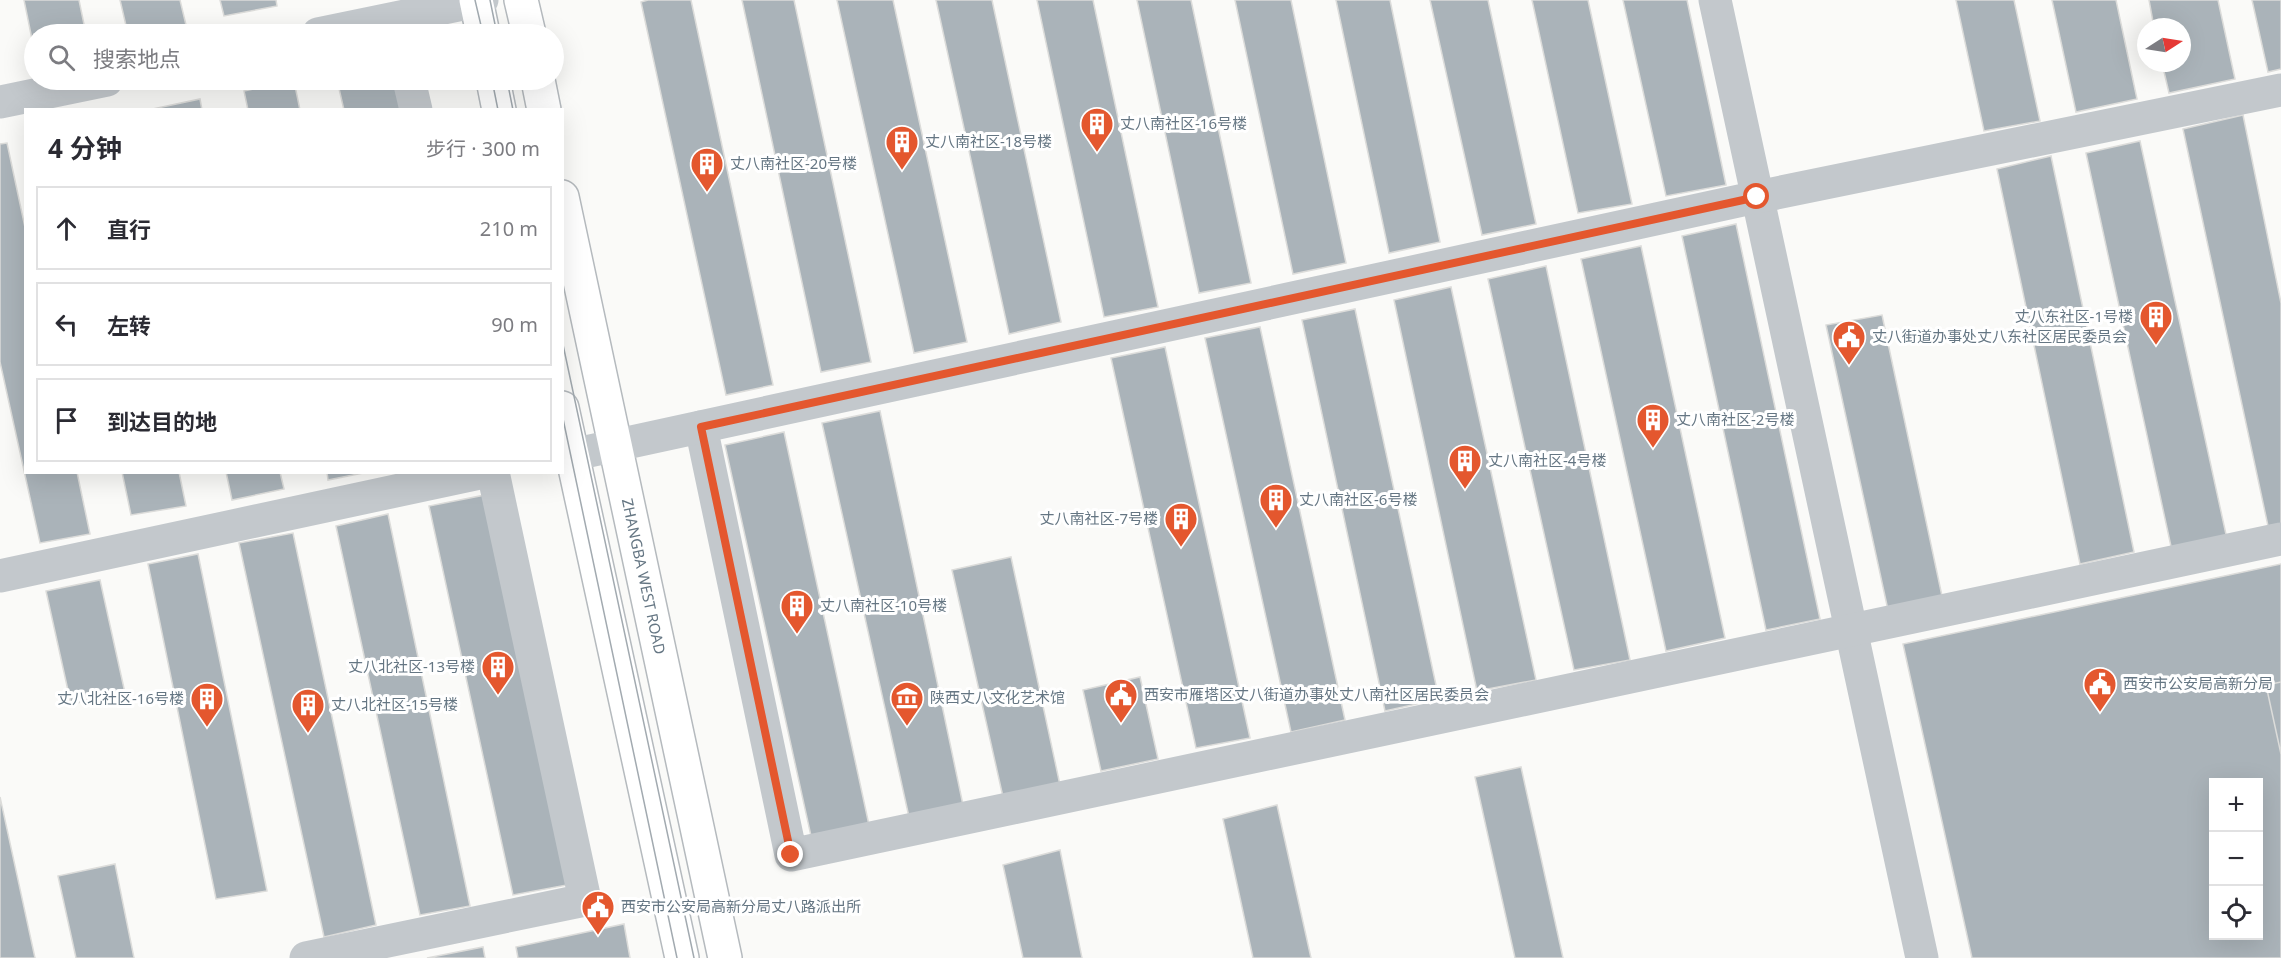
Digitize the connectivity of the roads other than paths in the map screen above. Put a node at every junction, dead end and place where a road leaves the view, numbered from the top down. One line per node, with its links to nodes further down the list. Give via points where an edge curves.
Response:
1 (478, 0): 4 (street); 6 (main road)
2 (522, 0): 7 (main road)
3 (1715, 0): 17 (street)
4 (396, 17): 5 (street)
5 (364, 24)
6 (482, 24)
7 (527, 24)
8 (58, 90): 13 (street)
9 (411, 90): 14 (street)
10 (495, 90): 15 (main road)
11 (540, 90): 16 (main road)
12 (2281, 90): 17 (street)
13 (0, 102)
14 (416, 108)
15 (499, 108)
16 (544, 108)
17 (1757, 197): 20 (street); 27 (street)
18 (564, 205): 21 (main road, ZHANGBA WEST ROAD)
19 (564, 427): 22 (main road)
20 (701, 427): 21 (street); 27 (street, via 791,855)
21 (615, 446): 22 (street); 30 (main road, ZHANGBA WEST ROAD)
22 (567, 456): 29 (main road)
23 (475, 474): 26 (street)
24 (493, 474): 28 (street, via 585,900)
25 (2281, 538): 27 (street)
26 (0, 576)
27 (1852, 628): 31 (street)
28 (306, 958)
29 (682, 958)
30 (725, 958)
31 (1922, 958)

